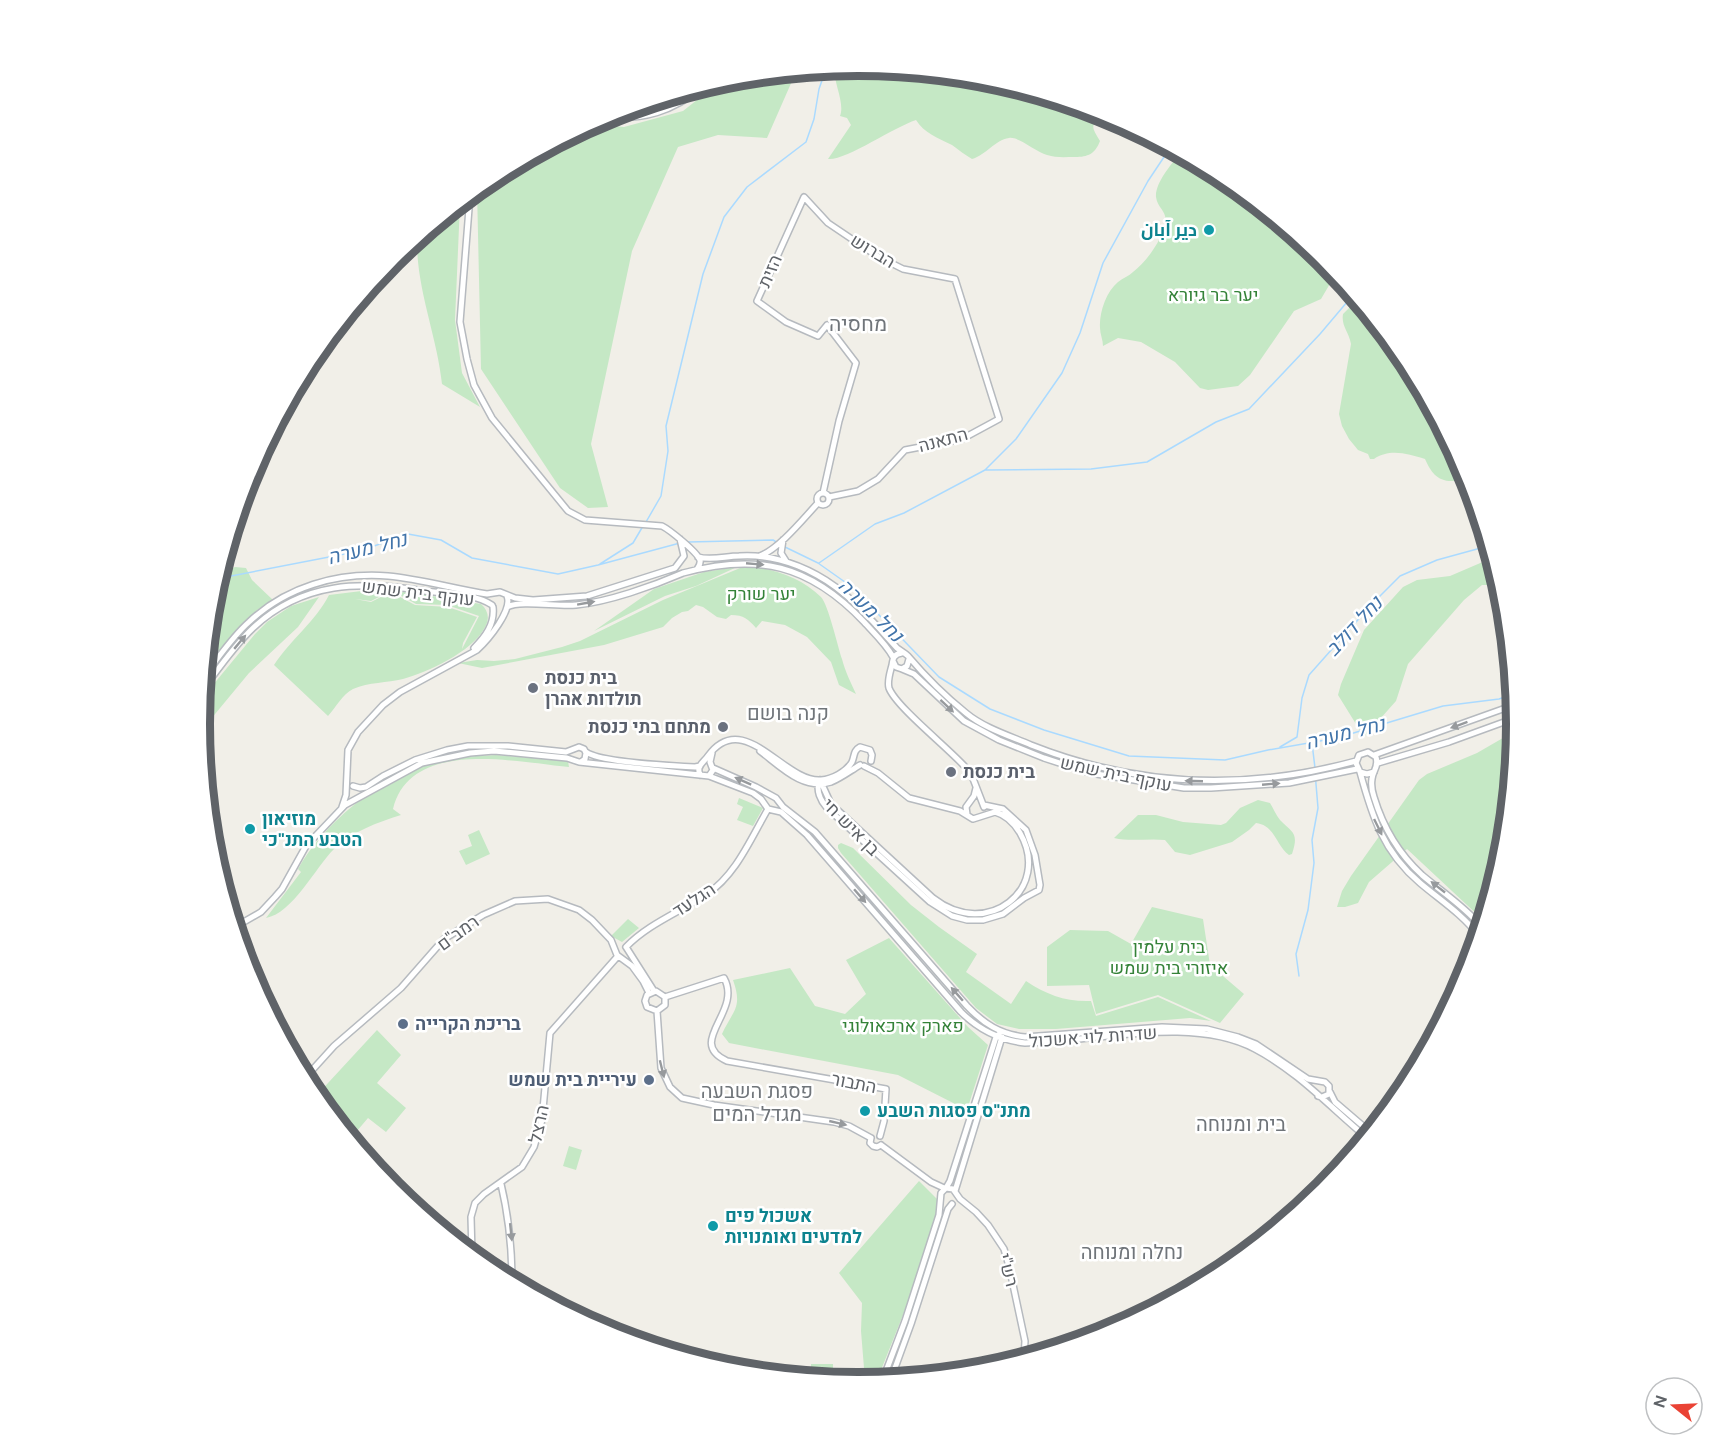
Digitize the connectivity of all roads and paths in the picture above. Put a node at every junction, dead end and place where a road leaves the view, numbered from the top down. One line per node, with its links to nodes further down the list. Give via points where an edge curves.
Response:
1 (679, 102): 2 (main road, via 667,110)
2 (634, 117)
3 (804, 197): 5 (main road, הברוש, via 828,223 877,256 903,269 955,279); 6 (main road, הזית, via 757,301 818,336 827,325 856,363)
4 (469, 206): 9 (main road, via 460,322 474,385 492,417 573,515 592,521 657,525)
5 (999, 419): 7 (main road, התאנה, via 962,439 906,450 878,479 858,491)
6 (823, 493): 7 (main road); 8 (main road)
7 (829, 496): 8 (main road, via 827,503)
8 (818, 503): 10 (main road)
9 (680, 539): 11 (main road); 13 (main road)
10 (783, 539): 12 (main road); 14 (main road, via 781,553)
11 (696, 556): 12 (main road); 13 (main road, via 688,553); 15 (main road, via 700,565)
12 (758, 556): 14 (main road)
13 (682, 558): 16 (main road); 18 (main road, via 675,568 587,596 542,600)
14 (790, 563): 21 (main road, via 816,574 857,604)
15 (697, 569): 16 (main road); 22 (main road, one-way to 22, via 754,563 803,576 848,606)
16 (687, 572): 20 (main road, one-way to 16, via 515,604 588,603)
17 (495, 594): 18 (main road); 19 (main road); 25 (main road, עוקף בית שמש, via 390,576 314,584 286,595 257,615)
18 (507, 596): 20 (main road)
19 (492, 606): 20 (main road, via 499,611); 24 (main road, via 491,623 484,637); 27 (main road, עוקף בית שמש, one-way to 19, via 261,620 282,605 315,592 342,586 389,586 476,598)
20 (507, 608): 24 (main road, via 489,639)
21 (902, 653): 22 (main road); 23 (main road)
22 (893, 659): 26 (main road); 28 (main road)
23 (909, 659): 26 (main road); 37 (main road, עוקף בית שמש, one-way to 23, via 1292,774 1216,781 1168,779 1092,766 1002,733 969,715)
24 (455, 662): 47 (main road, via 383,705 350,744)
25 (214, 664)
26 (901, 669): 28 (main road); 44 (main road, עוקף בית שמש, one-way to 44, via 914,674 964,721 1026,751 1090,773 1184,788 1211,788 1289,783)
27 (212, 677)
28 (888, 680): 51 (main road, via 894,697 964,765)
29 (1505, 708): 34 (main road, one-way to 34)
30 (1506, 721): 40 (main road)
31 (573, 750): 33 (main road, via 579,747); 36 (main road); 52 (main road, via 489,745 447,750 415,760 366,787)
32 (713, 750): 41 (main road); 43 (main road); 50 (main road, via 727,742 743,741)
33 (586, 752): 39 (main road); 41 (main road, via 634,761)
34 (1374, 755): 37 (main road, via 1365,752); 40 (main road)
35 (853, 758): 38 (main road, via 856,749 865,747 872,752); 42 (main road); 50 (main road, via 844,772)
36 (574, 760): 39 (main road); 55 (main road, via 494,751 460,755 422,763)
37 (1356, 760): 44 (main road)
38 (871, 761): 42 (main road); 46 (main road)
39 (581, 762): 48 (main road)
40 (1378, 764): 45 (main road)
41 (700, 765): 43 (main road, via 708,763); 48 (main road)
42 (862, 766): 46 (main road); 50 (main road, via 840,778)
43 (712, 767): 49 (main road); 54 (main road, one-way to 43)
44 (1358, 770): 45 (main road); 69 (main road, one-way to 69, via 1374,820 1395,857)
45 (1374, 772): 67 (main road, one-way to 45, via 1401,852 1374,795)
46 (878, 773): 60 (main road, via 909,798)
47 (347, 775): 52 (main road); 53 (main road)
48 (700, 775): 49 (main road)
49 (709, 776): 59 (main road, שדרות לוי אשכול, via 753,793)
50 (820, 782): 65 (main road, בן איש חי, via 831,804 948,908 968,915 994,912 1006,905); 66 (main road, בן איש חי, via 820,797 827,808 945,913 967,920 990,919)
51 (976, 785): 57 (main road); 58 (main road)
52 (355, 787): 53 (main road); 55 (main road, via 360,792)
53 (346, 793): 55 (main road); 61 (main road)
54 (772, 796): 56 (main road, שדרות לוי אשכול); 59 (main road, via 768,798)
55 (355, 799): 61 (main road)
56 (778, 801): 59 (main road, via 777,806); 76 (main road, שדרות לוי אשכול, one-way to 56, via 972,1011 823,839)
57 (969, 803): 58 (main road, via 975,800); 60 (main road); 62 (main road)
58 (983, 804): 63 (main road); 64 (main road, via 1003,809 1026,830)
59 (769, 807): 71 (main road, הגלעד, via 723,882); 76 (main road, שדרות לוי אשכול, one-way to 76, via 807,835 961,1012)
60 (956, 809): 62 (main road)
61 (339, 811): 68 (main road, via 306,846 282,889 261,912)
62 (968, 815): 63 (main road, via 977,819)
63 (982, 816): 65 (main road, via 998,813 1017,828 1027,856)
64 (1039, 879): 65 (main road, via 1032,876); 66 (main road, via 1040,888)
65 (1024, 882): 66 (main road, via 1026,892)
66 (1034, 893)
67 (1475, 919)
68 (242, 923)
69 (1472, 928)
70 (611, 940): 71 (main road, רמב"ם); 72 (main road, רמב"ם); 77 (main road, רמב"ם, via 592,920 564,903 537,898 499,907 444,939 401,988)
71 (625, 948): 72 (main road); 72 (main road, via 626,957); 73 (main road)
72 (618, 955): 73 (main road, רמב"ם); 86 (main road, הרצל, via 550,1033 542,1120 534,1147 522,1167)
73 (651, 992): 74 (main road); 75 (main road, via 646,1004)
74 (665, 997): 75 (main road, via 664,1005); 83 (main road, התבור, via 724,978 729,997 711,1042 712,1051 727,1061 886,1089)
75 (657, 1011): 84 (main road, one-way to 84, via 661,1068 670,1087 682,1098 834,1122)
76 (1000, 1036): 78 (main road, שדרות לוי אשכול, via 1162,1027 1207,1029 1256,1044 1308,1079); 80 (main road, שדרות לוי אשכול, via 1016,1042 1037,1042 1162,1032 1208,1033 1254,1048); 87 (main road, via 952,1177); 88 (main road)
77 (311, 1070)
78 (1320, 1081): 79 (main road, via 1328,1084); 80 (main road, via 1315,1085)
79 (1329, 1091): 80 (main road, via 1325,1097); 81 (main road, via 1335,1102)
80 (1316, 1094): 82 (main road, שדרות לוי אשכול)
81 (1364, 1127)
82 (1360, 1132)
83 (880, 1136): 84 (main road); 85 (main road)
84 (871, 1138): 85 (main road, via 873,1146)
85 (881, 1145): 87 (main road)
86 (501, 1184): 91 (main road, הרצל, via 479,1198 473,1209); 92 (main road, one-way to 92, via 509,1216)
87 (943, 1192): 88 (main road, via 951,1188); 89 (main road, via 945,1204); 95 (main road, via 939,1215)
88 (955, 1192): 89 (main road); 90 (main road, רש"י)
89 (952, 1204): 90 (main road); 94 (main road)
90 (967, 1205): 93 (main road, רש"י, via 1000,1241)
91 (471, 1243)
92 (512, 1271)
93 (1027, 1349)
94 (894, 1370)
95 (887, 1371)

